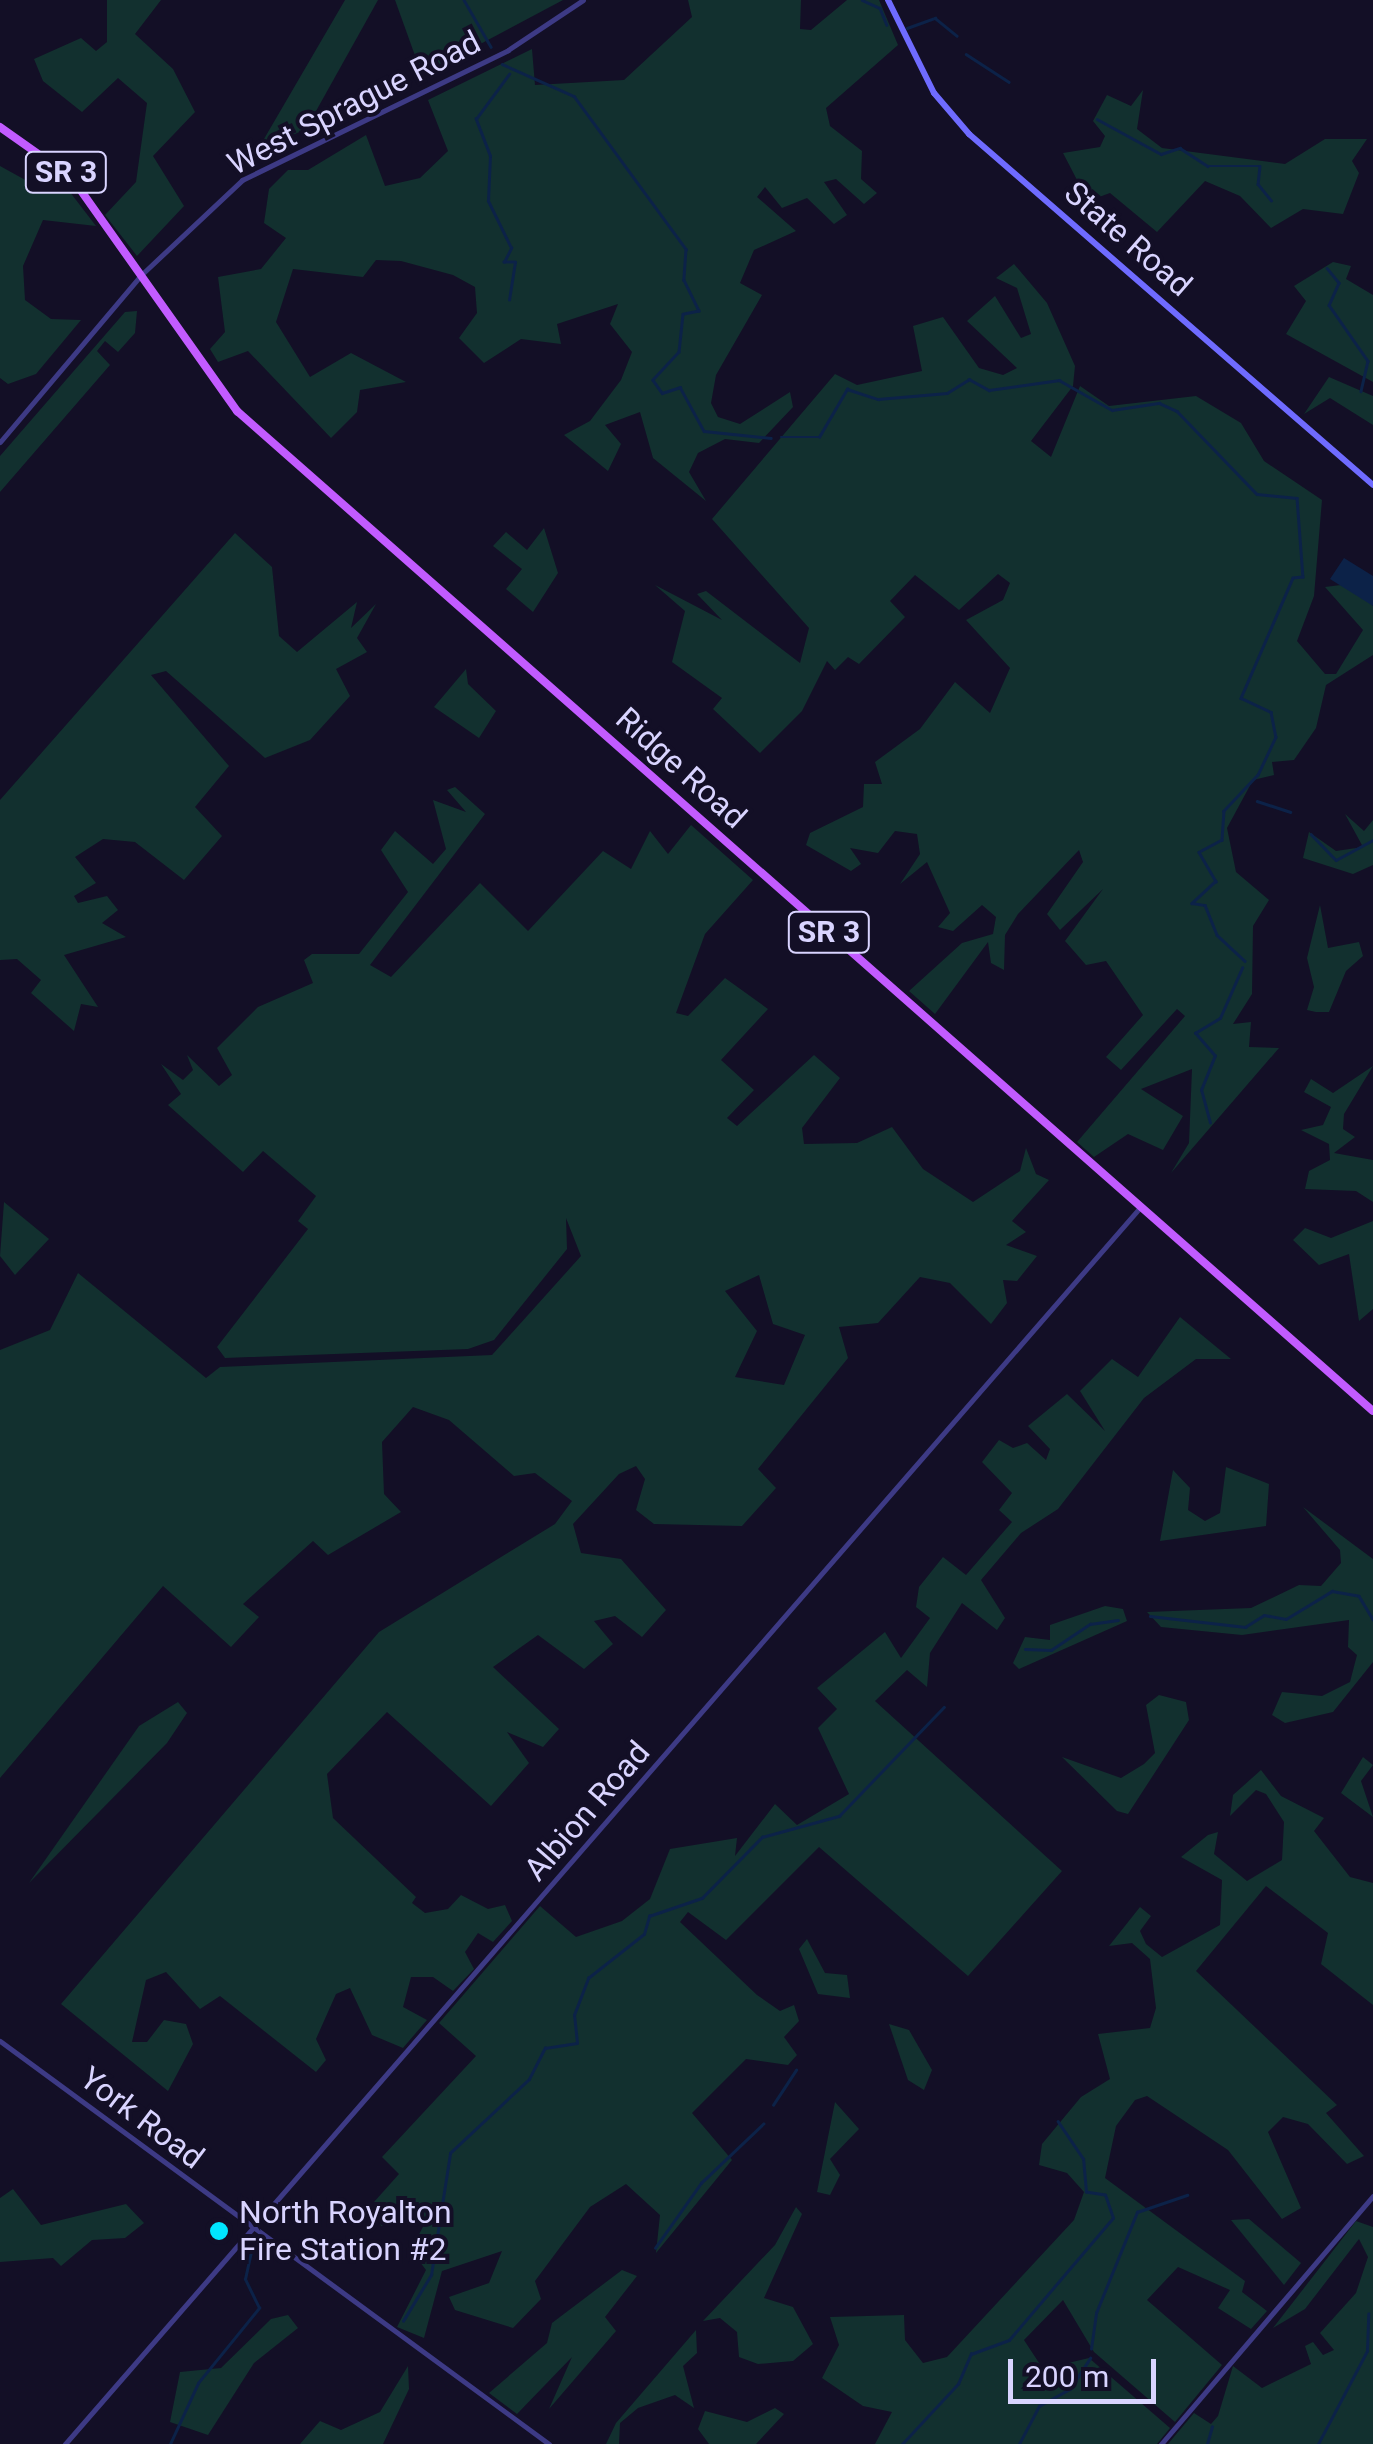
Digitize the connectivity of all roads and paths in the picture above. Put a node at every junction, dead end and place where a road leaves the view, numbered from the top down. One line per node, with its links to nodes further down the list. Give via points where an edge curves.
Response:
1 (583, 0): 4 (street, West Sprague Road, via 508,50 242,180)
2 (888, 0): 6 (main road, State Road, via 934,93 969,134)
3 (0, 126): 4 (main road, Ridge Road / SR 3, via 72,178)
4 (141, 275): 5 (street, West Sprague Road); 7 (main road, Ridge Road / SR 3, via 238,410)
5 (0, 442)
6 (1373, 485)
7 (1141, 1206): 8 (main road, Ridge Road / SR 3); 11 (street, Albion Road)
8 (1373, 1411)
9 (0, 2041): 11 (street, York Road)
10 (1373, 2196): 14 (street)
11 (253, 2228): 12 (street, Albion Road); 13 (street, York Road)
12 (65, 2444)
13 (549, 2444)
14 (1161, 2444)

